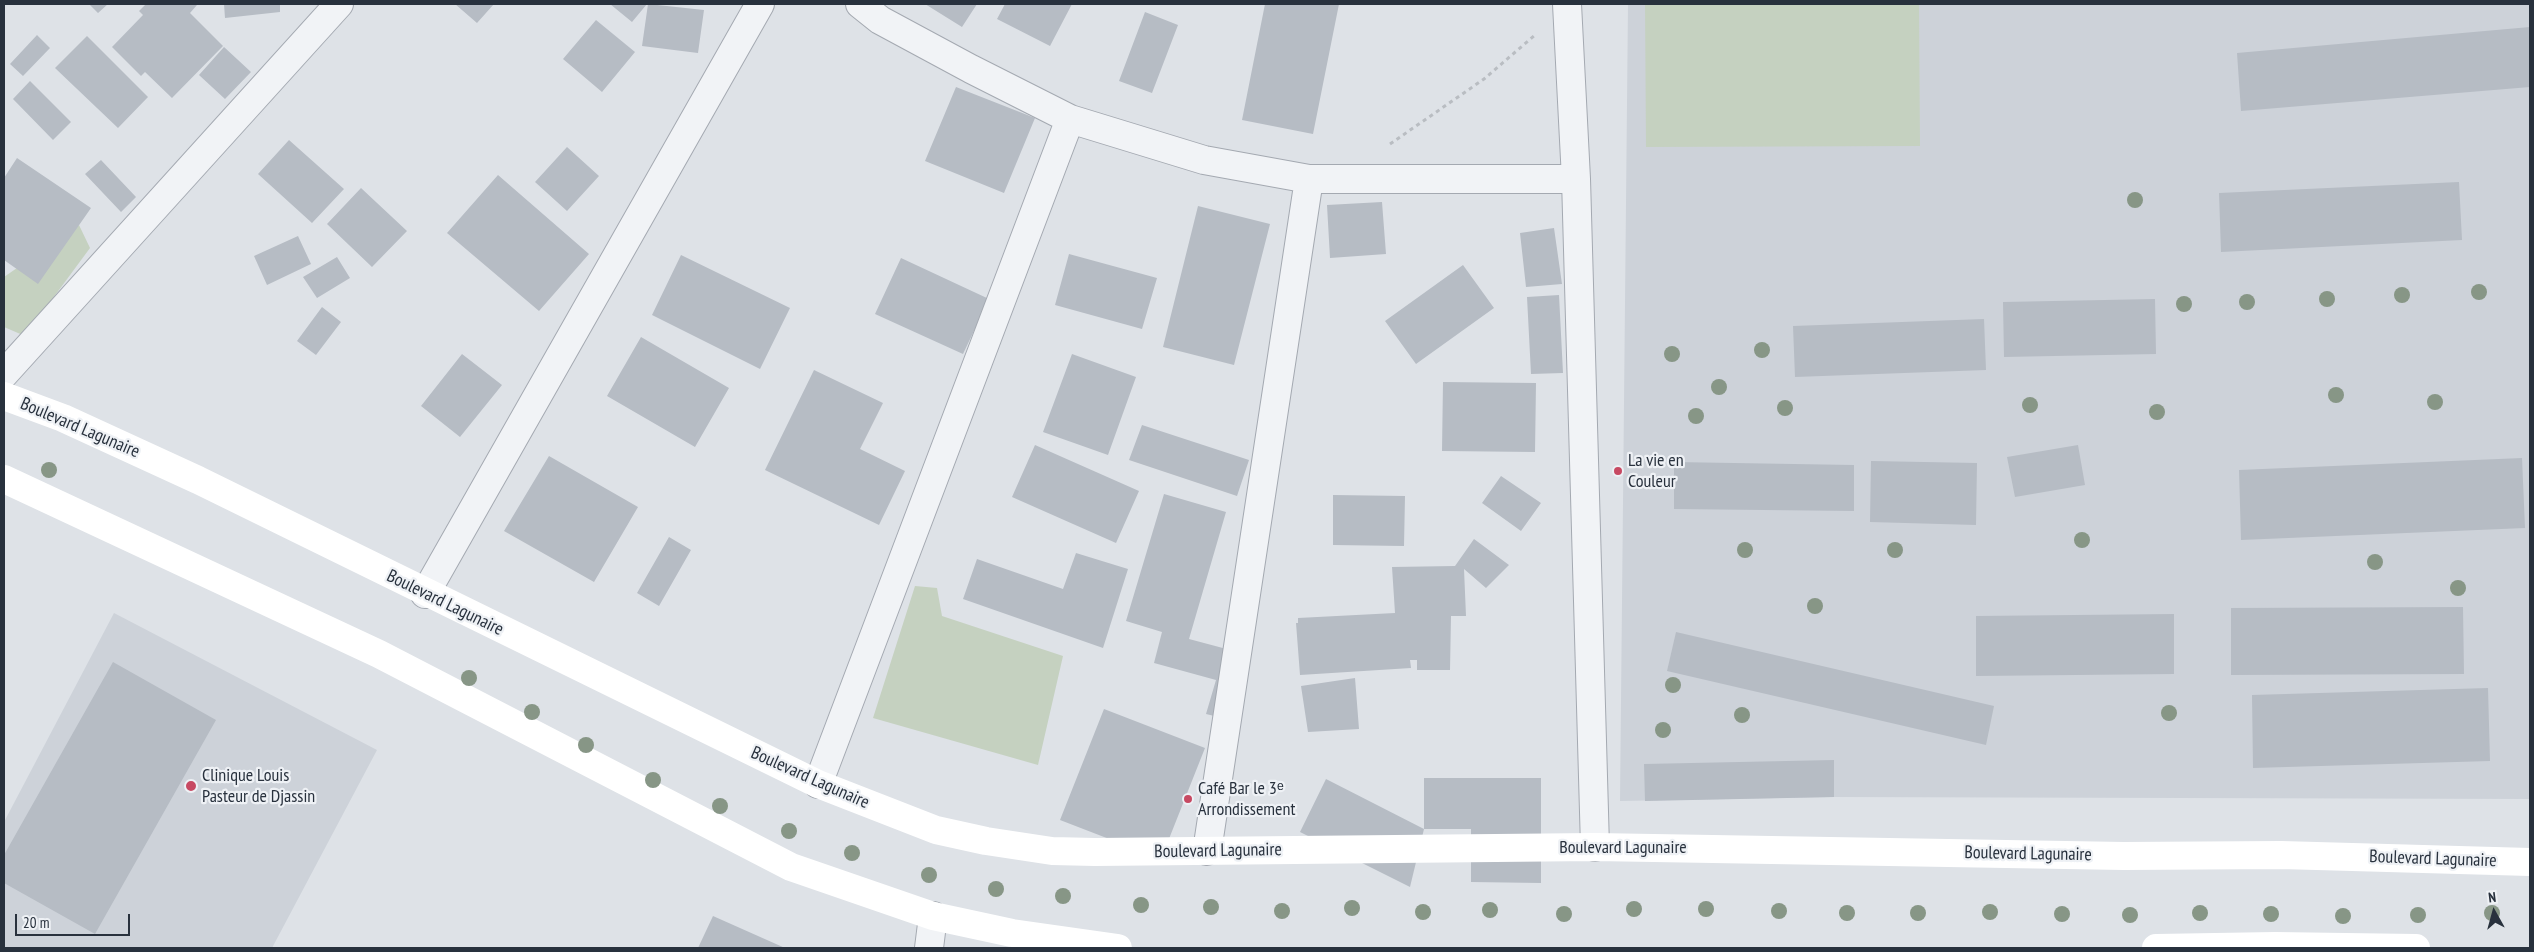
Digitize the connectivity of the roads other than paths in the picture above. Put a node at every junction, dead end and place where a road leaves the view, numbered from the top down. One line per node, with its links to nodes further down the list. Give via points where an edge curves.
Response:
1 (339, 4): 8 (street)
2 (760, 4): 11 (street)
3 (860, 4): 5 (street, via 880,20)
4 (1568, 6): 7 (street)
5 (1070, 118): 6 (street, via 1204,160); 12 (street)
6 (1309, 178): 7 (street); 14 (street)
7 (1576, 179): 13 (street)
8 (4, 374)
9 (4, 396): 11 (main road, Boulevard Lagunaire, via 63,418 198,480)
10 (4, 479): 16 (main road, via 379,654 791,867)
11 (425, 594): 12 (main road, Boulevard Lagunaire)
12 (818, 784): 14 (main road, Boulevard Lagunaire, via 936,830 986,841 1052,851)
13 (1595, 847): 14 (main road, Boulevard Lagunaire); 15 (main road, Boulevard Lagunaire, via 2124,856 2281,855)
14 (1207, 851)
15 (2530, 862)
16 (933, 916): 17 (street); 18 (main road, via 1012,933)
17 (929, 948)
18 (1118, 948)
19 (2156, 948): 20 (main road)
20 (2416, 948)

